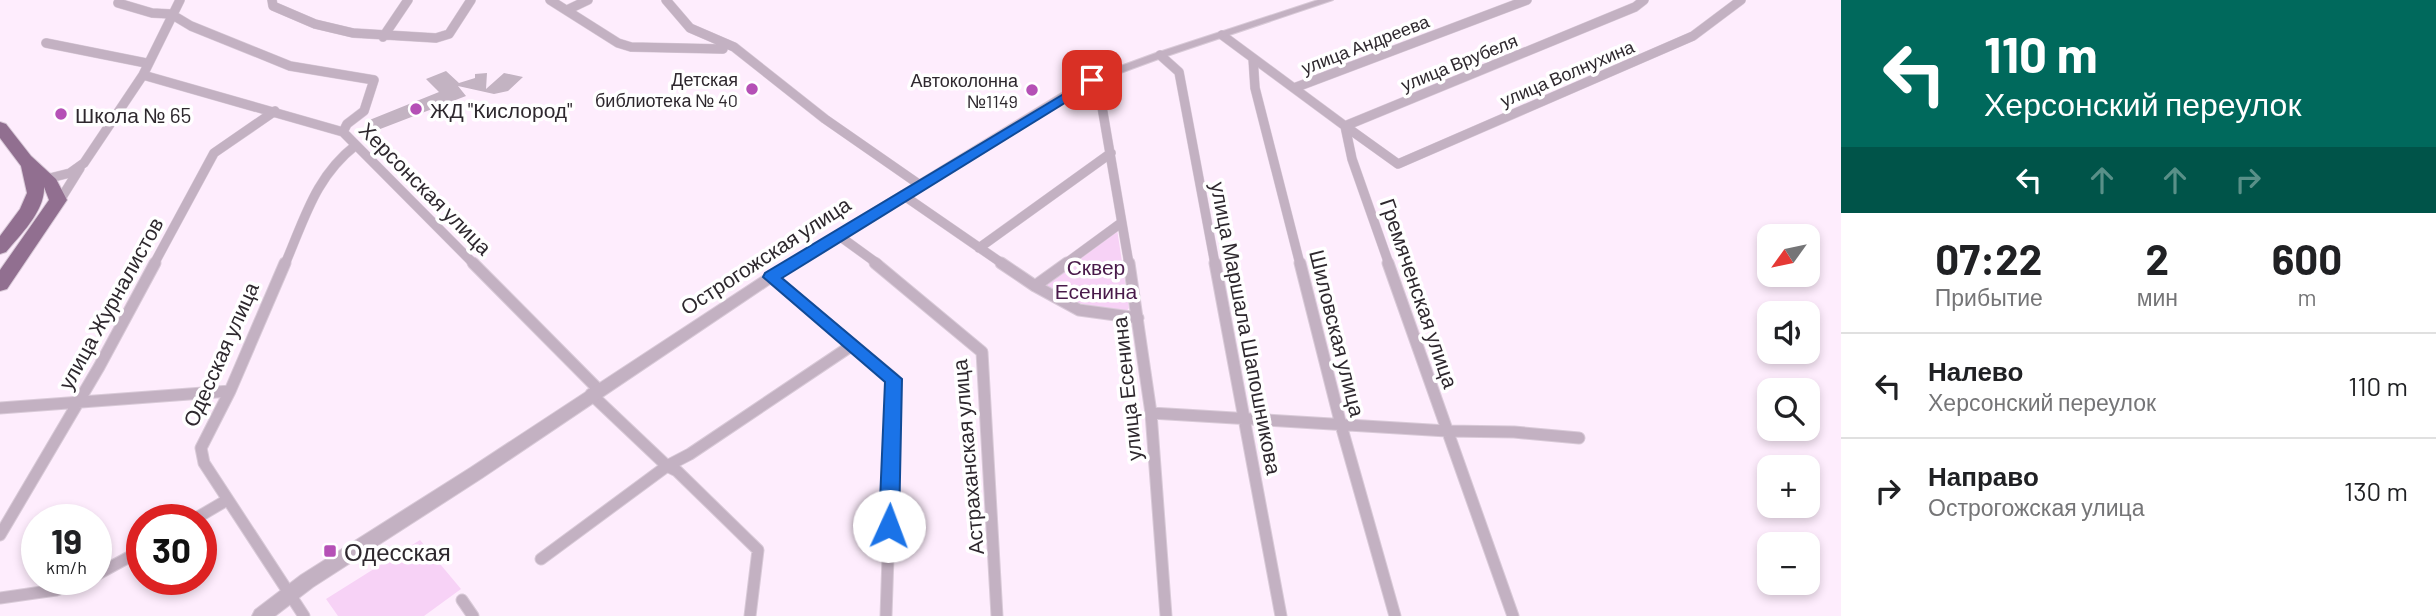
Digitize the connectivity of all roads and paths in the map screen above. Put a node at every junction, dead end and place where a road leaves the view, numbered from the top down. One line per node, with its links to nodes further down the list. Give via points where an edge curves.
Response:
1 (180, 0): 14 (street)
2 (272, 0): 16 (street, via 273,6 330,29)
3 (408, 0): 16 (street)
4 (471, 0): 16 (street, via 444,37)
5 (550, 0): 13 (street)
6 (588, 0): 13 (street)
7 (666, 0): 18 (street, via 695,32)
8 (1328, 0): 15 (street, Острогожская улица)
9 (1527, 0): 24 (street, улица Андреева)
10 (1644, 0): 26 (street, улица Врубеля)
11 (1741, 0): 26 (street, улица Волнухина, via 1693,36 1398,164)
12 (118, 3): 14 (street)
13 (567, 10): 18 (street, via 631,47)
14 (171, 15): 21 (street); 28 (street, via 290,65 374,80 364,111)
15 (1222, 35): 19 (street, Острогожская улица); 20 (street)
16 (383, 37)
17 (46, 43): 21 (street)
18 (736, 51): 34 (street, via 815,114)
19 (1160, 55): 23 (street, Острогожская улица); 51 (street, улица Маршала Шапошникова, via 1179,72)
20 (1253, 58): 24 (street); 52 (street, Шиловская улица, via 1255,88)
21 (146, 63): 22 (street)
22 (143, 75): 25 (street, Херсонская улица); 32 (street)
23 (1084, 85): 30 (street, улица Есенина, via 1101,102); 34 (street, Острогожская улица)
24 (1294, 88): 26 (street)
25 (275, 111): 28 (street, Херсонская улица); 48 (street, улица Журналистов, via 214,153)
26 (1345, 126): 53 (street, Гремяченская улица, via 1352,159)
27 (0, 127): 31 (highway)
28 (343, 132): 29 (street, Херсонская улица)
29 (356, 145): 46 (street, Одесская улица, via 321,180); 47 (street, Херсонская улица)
30 (1111, 153): 37 (street, улица Есенина); 40 (street)
31 (24, 159): 33 (highway); 39 (highway, via 33,179 34,199)
32 (83, 163): 33 (street, via 70,173); 36 (street)
33 (46, 179): 36 (highway, via 58,195)
34 (920, 185): 35 (street, Острогожская улица)
35 (903, 195): 38 (street, Острогожская улица); 40 (street)
36 (56, 206): 42 (highway)
37 (1121, 223): 43 (street); 44 (street, улица Есенина)
38 (838, 235): 41 (street, Острогожская улица); 69 (street, Астраханская улица, via 982,352)
39 (0, 248)
40 (979, 248): 43 (street)
41 (771, 277): 45 (street); 47 (street, Острогожская улица)
42 (0, 284)
43 (1035, 286): 44 (street, via 1079,310)
44 (1138, 318): 50 (street, улица Есенина)
45 (851, 346): 55 (street); 68 (street, via 894,379)
46 (230, 391): 48 (street); 56 (street, Одесская улица, via 201,448 204,463)
47 (595, 392): 55 (street, Херсонская улица); 60 (street, Острогожская улица)
48 (80, 400): 49 (street); 58 (street, улица Журналистов)
49 (0, 408)
50 (1150, 413): 51 (street); 70 (street, улица Есенина)
51 (1245, 419): 52 (street); 71 (street, улица Маршала Шапошникова)
52 (1341, 425): 53 (street); 72 (street, Шиловская улица)
53 (1447, 431): 54 (street); 73 (street, Гремяченская улица)
54 (1579, 438)
55 (667, 466): 59 (street); 67 (street, Херсонская улица, via 758,550)
56 (227, 499): 57 (street); 60 (street, Одесская улица)
57 (217, 505)
58 (0, 535)
59 (541, 559)
60 (291, 592): 64 (street, Острогожская улица); 65 (street, Одесская улица)
61 (21, 595): 62 (street)
62 (0, 598)
63 (462, 600): 66 (street)
64 (261, 616)
65 (304, 616)
66 (473, 616)
67 (750, 616)
68 (886, 616)
69 (998, 616)
70 (1166, 616)
71 (1281, 616)
72 (1395, 616)
73 (1513, 616)

